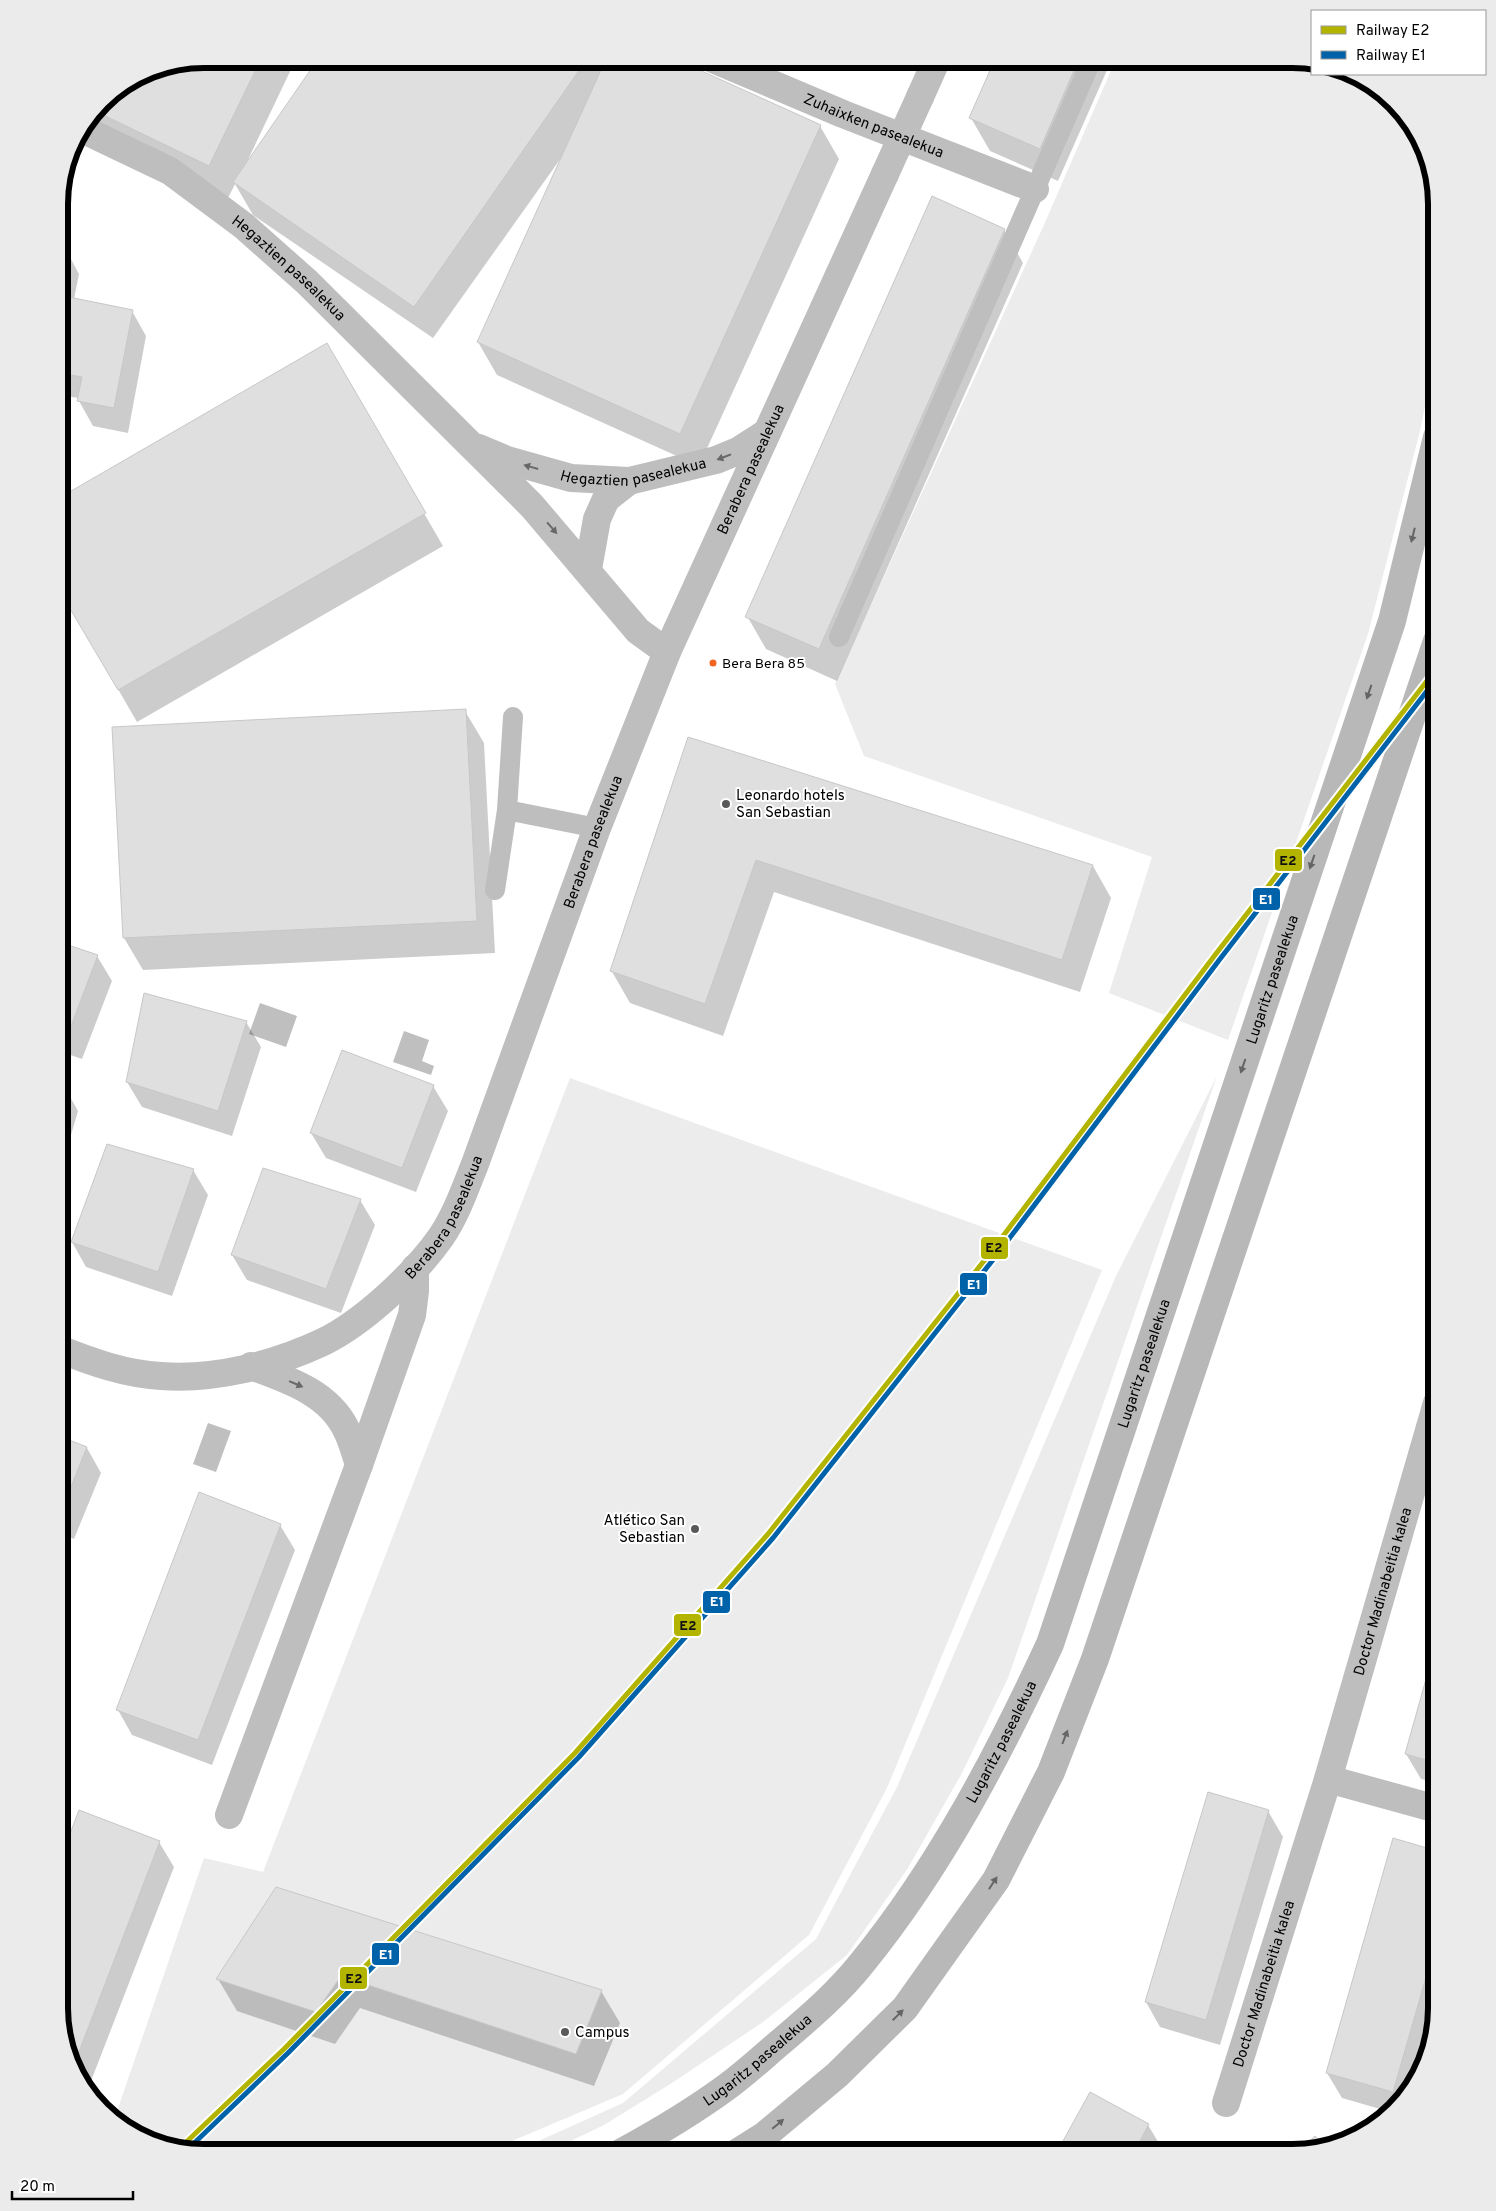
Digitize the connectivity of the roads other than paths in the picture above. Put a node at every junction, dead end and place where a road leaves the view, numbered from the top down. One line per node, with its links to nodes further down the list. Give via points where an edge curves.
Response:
1 (734, 68): 5 (street, Zuhaixken pasealekua)
2 (932, 68): 6 (street, Berabera pasealekua, bridge)
3 (1088, 68): 5 (lane)
4 (88, 132): 7 (street, Hegaztien pasealekua, via 170,171 244,226 307,282)
5 (1035, 190): 11 (lane)
6 (766, 434): 9 (street, Hegaztien pasealekua, one-way to 9, via 738,452 716,460); 12 (street, Berabera pasealekua)
7 (469, 443): 9 (street, Hegaztien pasealekua, one-way to 7, via 571,478 507,460); 10 (street, Hegaztien pasealekua, one-way to 10, via 532,506)
8 (1429, 470): 27 (main road, Lugaritz pasealekua, one-way to 27, via 1392,622 1053,1635 1024,1699 943,1848 861,1964 810,2016 730,2085)
9 (629, 481): 10 (street, via 606,499 597,519)
10 (588, 570): 12 (street, Hegaztien pasealekua, via 638,631)
11 (839, 637)
12 (667, 652): 16 (street, Berabera pasealekua)
13 (1429, 665): 28 (main road, one-way to 13, via 837,2075 904,2008 996,1880 1051,1772 1095,1659)
14 (513, 717): 15 (lane)
15 (507, 810): 16 (lane); 17 (lane)
16 (597, 828): 18 (street, Berabera pasealekua, via 459,1203 441,1236)
17 (495, 890)
18 (415, 1268): 20 (street, Berabera pasealekua, via 370,1312 324,1341); 22 (street, via 412,1315)
19 (68, 1352): 20 (street, Berabera pasealekua, via 108,1368 161,1376 214,1375)
20 (251, 1366): 22 (street, one-way to 22, via 306,1388 334,1410 346,1429)
21 (1429, 1431): 23 (street, Doctor Madinabeitia kalea)
22 (359, 1465): 25 (street)
23 (1328, 1779): 24 (street); 26 (street, Doctor Madinabeitia kalea)
24 (1429, 1806)
25 (229, 1815)
26 (1226, 2103)
27 (637, 2143)
28 (751, 2144)

